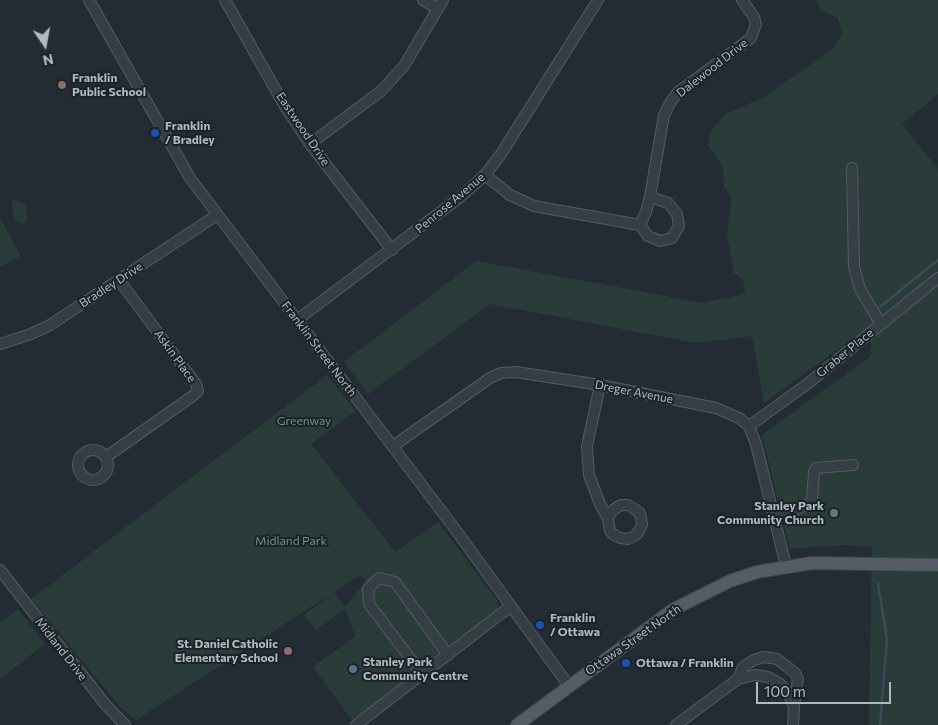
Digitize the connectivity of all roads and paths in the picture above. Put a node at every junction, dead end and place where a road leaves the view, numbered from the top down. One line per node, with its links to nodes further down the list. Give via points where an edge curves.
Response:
1 (89, 0): 11 (street, Franklin Street North, via 190,178)
2 (226, 0): 7 (street, Eastwood Drive, via 286,108)
3 (423, 0): 6 (street)
4 (598, 0): 9 (street, Penrose Avenue, via 501,154)
5 (742, 0): 10 (street, Dalewood Drive, via 756,24 751,38 678,92 670,103 664,115)
6 (440, 4): 7 (street, via 404,66 381,91)
7 (310, 144): 13 (street, Eastwood Drive)
8 (852, 168): 17 (street, via 854,267 860,289)
9 (485, 174): 12 (street, via 510,195 534,206); 13 (street, Penrose Avenue)
10 (650, 197): 12 (street, Dalewood Drive); 12 (street, via 668,203 677,214 679,226 672,238 660,241 648,236)
11 (217, 215): 15 (street, Bradley Drive); 16 (street, Franklin Street North)
12 (640, 225)
13 (392, 250): 16 (street, Penrose Avenue)
14 (938, 278): 17 (street, Graber Place)
15 (119, 280): 18 (street, Bradley Drive, via 50,325); 22 (street, Askin Place, via 198,390)
16 (297, 320): 21 (street, Franklin Street North)
17 (881, 324): 20 (street, Graber Place)
18 (0, 344)
19 (600, 385): 20 (street, Dreger Avenue, via 716,408); 21 (street, Dreger Avenue, via 516,372 501,373); 25 (street, via 587,446 588,465 589,475)
20 (749, 426): 24 (street)
21 (393, 446): 29 (street, Franklin Street North)
22 (106, 457)
23 (853, 465): 24 (street, via 816,468 810,503)
24 (775, 516): 27 (street)
25 (608, 519)
26 (938, 564): 27 (main road, Ottawa Street North, via 839,562)
27 (786, 566): 33 (main road, Ottawa Street North, via 730,581 674,609)
28 (0, 570): 35 (street, Midland Drive)
29 (511, 606): 30 (street); 33 (street, Franklin Street North)
30 (448, 655): 31 (street); 31 (street, via 395,582 379,578 368,589 369,604)
31 (422, 674): 36 (street)
32 (738, 678): 34 (street, via 768,677 788,693); 34 (street, via 743,667 754,660 777,659 798,679); 38 (street)
33 (569, 686): 37 (main road, Ottawa Street North)
34 (794, 707): 39 (street)
35 (125, 725)
36 (356, 725)
37 (516, 725)
38 (676, 725)
39 (793, 725)

